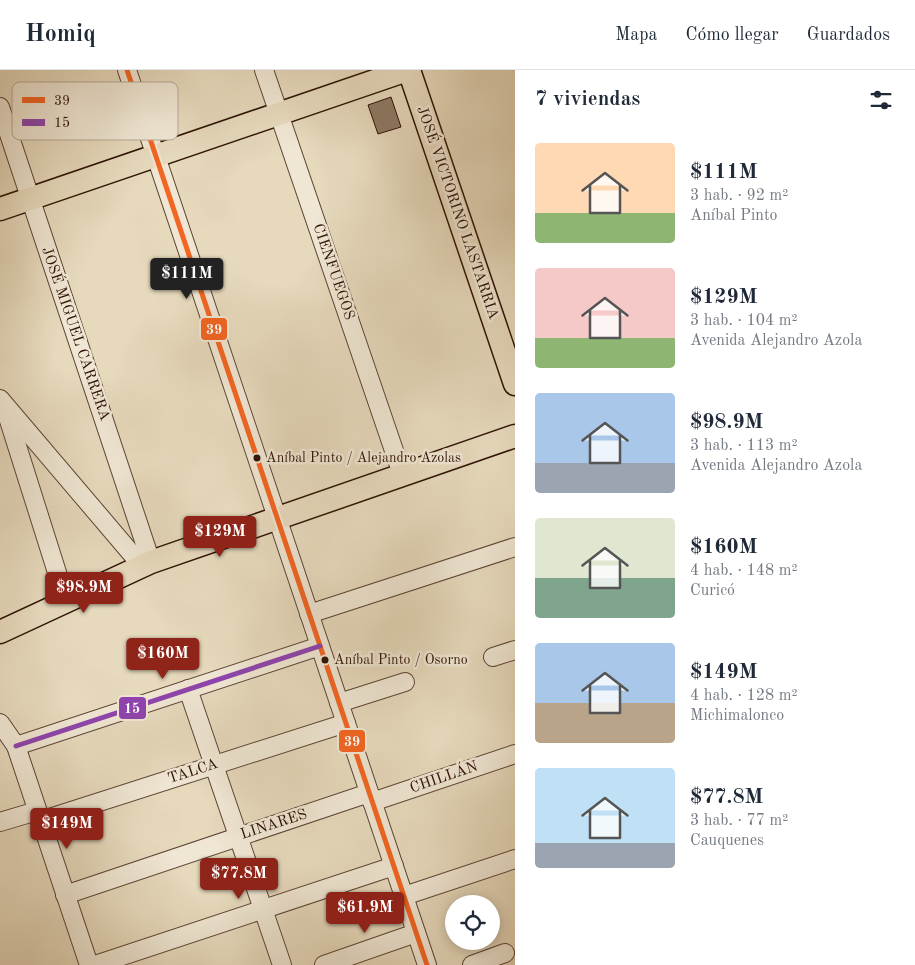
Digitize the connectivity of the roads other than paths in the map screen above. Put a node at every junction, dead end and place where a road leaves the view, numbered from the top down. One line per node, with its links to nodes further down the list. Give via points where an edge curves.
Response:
1 (127, 70): 4 (street)
2 (264, 70): 6 (street, CIENFUEGOS)
3 (408, 70): 6 (main road); 11 (main road, JOSÉ VICTORINO LASTARRIA)
4 (131, 82)
5 (0, 107): 9 (street, JOSÉ MIGUEL CARRERA)
6 (280, 114): 8 (main road); 14 (street, CIENFUEGOS)
7 (151, 140): 8 (street)
8 (156, 156): 9 (main road); 15 (street)
9 (29, 199): 10 (main road); 17 (street, JOSÉ MIGUEL CARRERA)
10 (0, 209)
11 (515, 384)
12 (2, 401): 17 (street); 18 (street)
13 (515, 436): 14 (main road)
14 (402, 474): 15 (main road)
15 (277, 519): 17 (main road); 19 (street)
16 (515, 548): 19 (street)
17 (147, 564): 18 (main road)
18 (66, 601): 20 (main road)
19 (309, 614): 21 (street)
20 (0, 632)
21 (320, 646): 25 (street); 26 (street)
22 (515, 650): 23 (street)
23 (493, 657)
24 (405, 682): 26 (street)
25 (188, 689): 29 (street); 31 (street)
26 (339, 703): 27 (street)
27 (346, 722): 31 (street, TALCA); 32 (street)
28 (0, 723): 29 (street)
29 (16, 746): 33 (street)
30 (515, 754): 32 (street, CHILLÁN)
31 (214, 765): 33 (street, TALCA); 35 (street)
32 (371, 798): 35 (street, LINARES); 37 (street)
33 (38, 816): 34 (street, TALCA); 38 (street)
34 (0, 822)
35 (238, 837): 38 (street, LINARES); 40 (street)
36 (515, 859): 39 (street)
37 (394, 866): 39 (street); 40 (street)
38 (65, 894): 43 (street)
39 (404, 896): 41 (street)
40 (263, 909): 44 (street); 45 (street)
41 (416, 933): 46 (street); 47 (street)
42 (505, 953): 48 (street)
43 (89, 965)
44 (95, 965)
45 (282, 965)
46 (324, 965)
47 (427, 965)
48 (472, 965)

